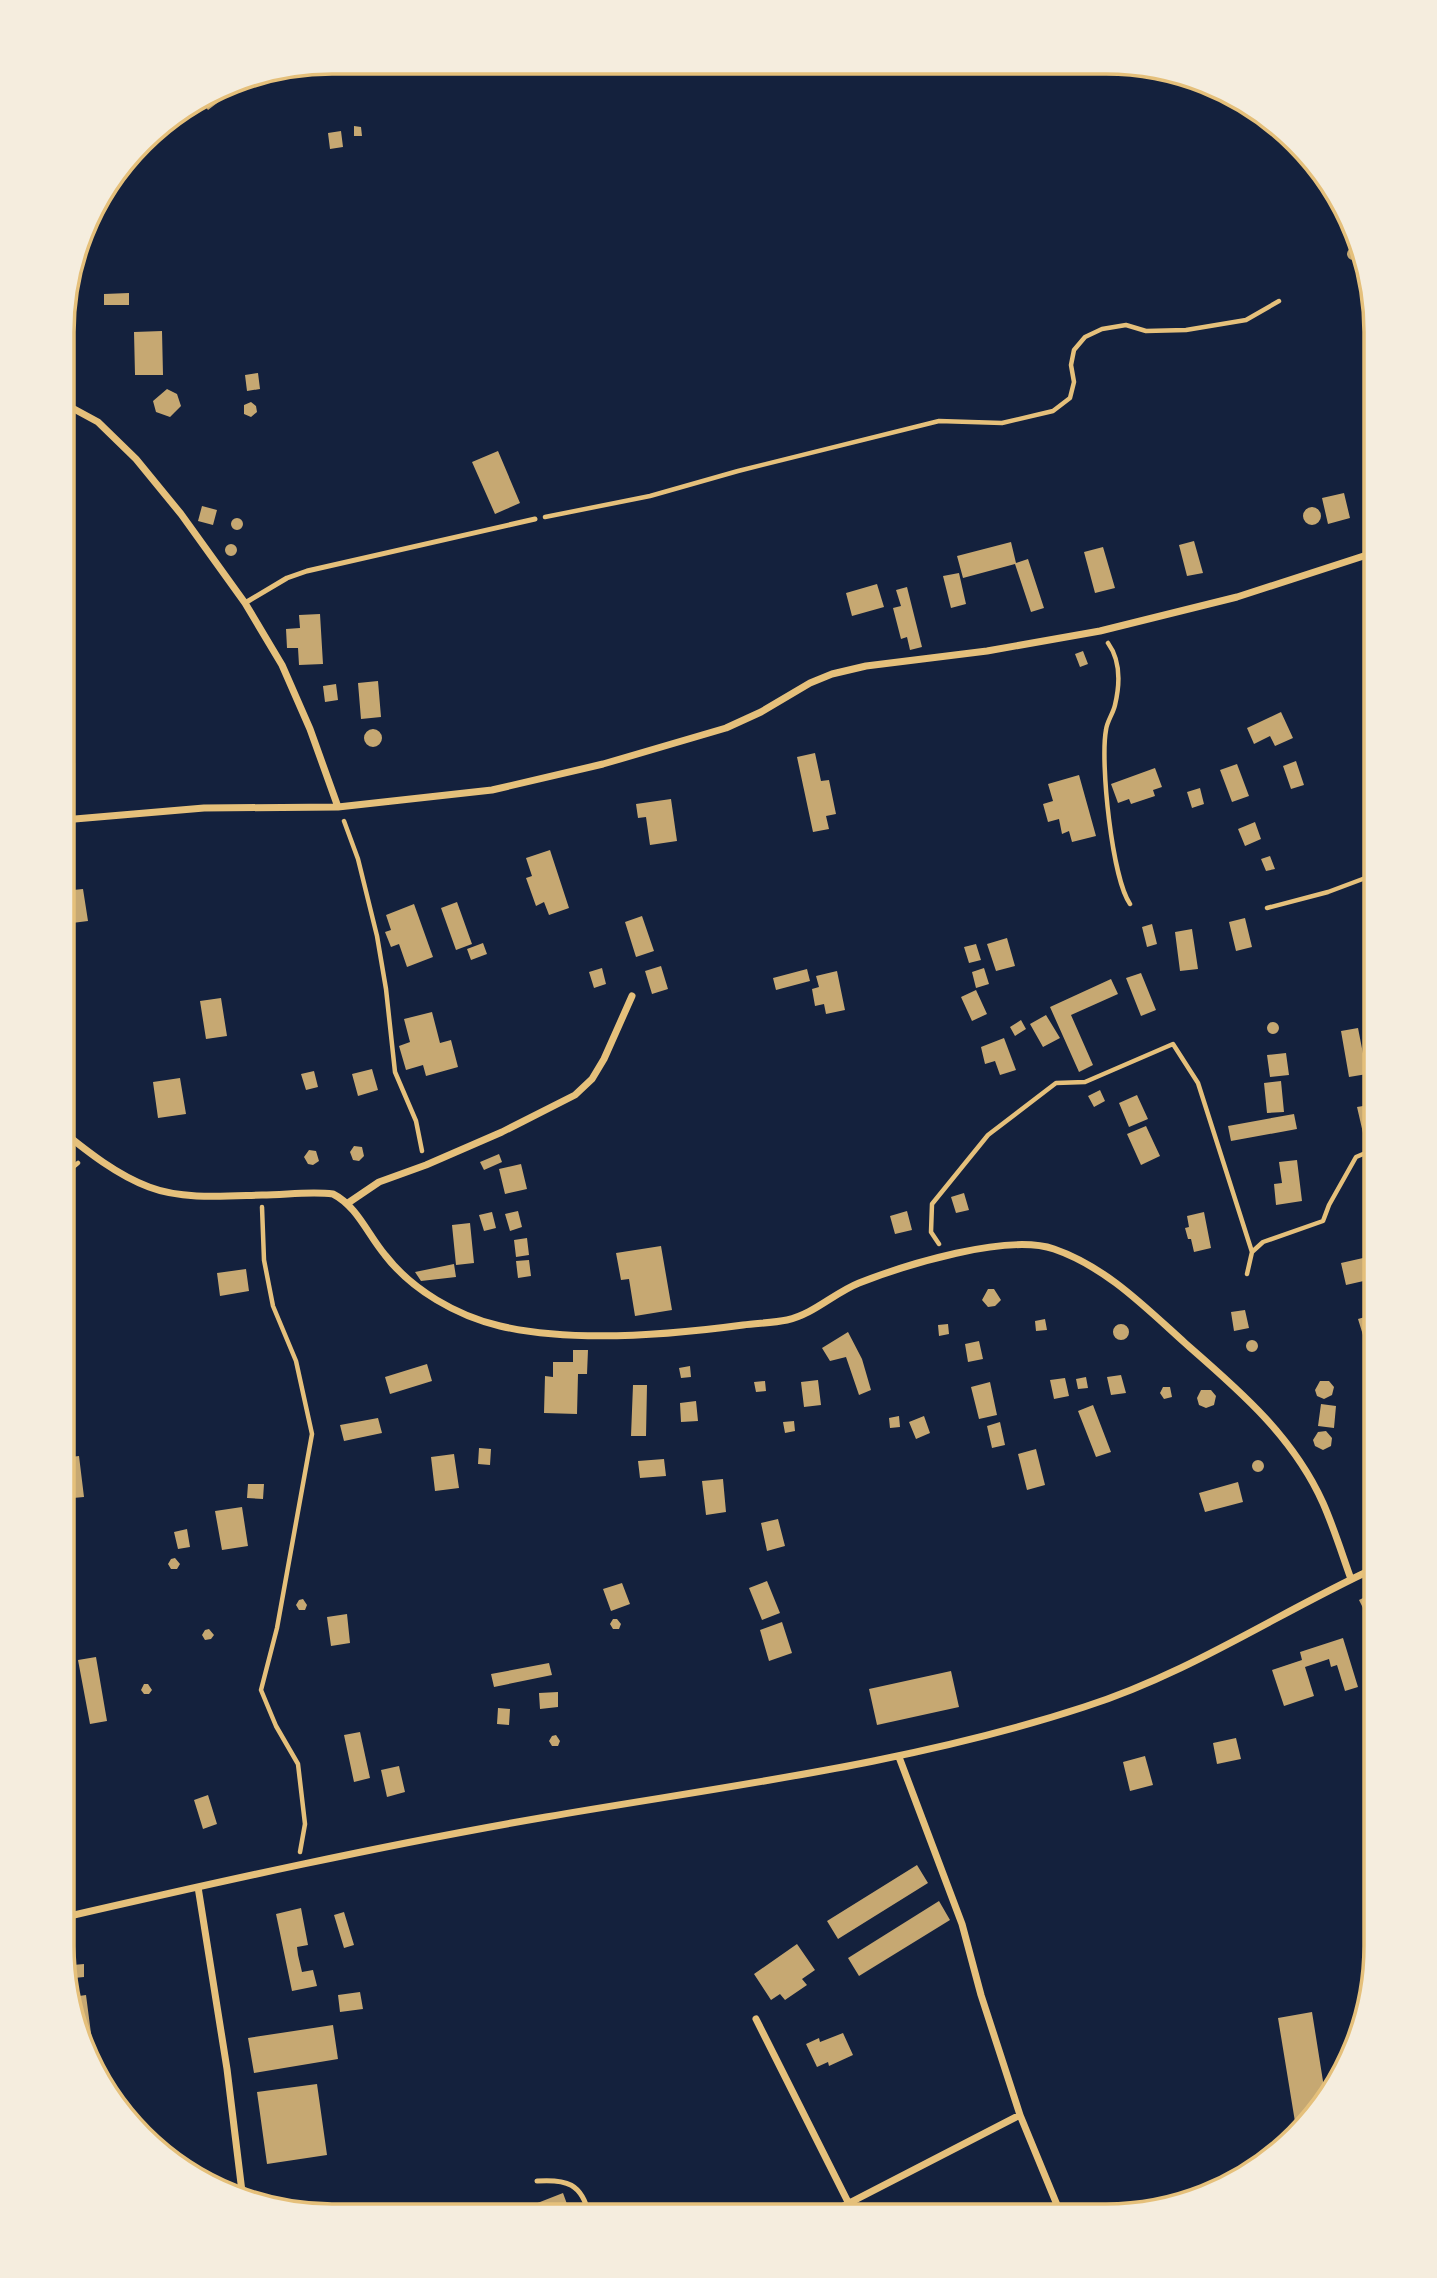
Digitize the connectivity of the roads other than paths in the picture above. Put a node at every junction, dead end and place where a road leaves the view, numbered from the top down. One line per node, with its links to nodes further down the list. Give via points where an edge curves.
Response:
1 (73, 408): 4 (street, via 98,422 136,459)
2 (535, 519): 4 (lane, via 307,571)
3 (1364, 556): 5 (street, via 1237,597 1100,631 866,666 810,683 726,728 603,764 492,790)
4 (245, 603): 5 (street, via 282,665)
5 (338, 807): 6 (street, via 204,808)
6 (73, 819)
7 (632, 996): 9 (street, via 592,1080 575,1095 502,1132 379,1182)
8 (73, 1140): 9 (street, via 149,1187 170,1192 324,1193)
9 (348, 1203): 11 (street, via 409,1282 462,1313 499,1326 541,1333 671,1334 787,1320 858,1284 948,1256 1025,1243 1051,1248 1102,1273 1133,1296 1269,1420 1298,1457 1322,1502)
10 (1364, 1573): 11 (street)
11 (1351, 1579): 12 (street, via 1153,1682 1085,1707)
12 (899, 1757): 13 (street, via 541,1818); 16 (street, via 962,1924)
13 (198, 1887): 14 (street); 18 (street)
14 (73, 1915)
15 (755, 2019): 19 (street)
16 (1020, 2115): 19 (street); 22 (street)
17 (537, 2181): 20 (lane, via 559,2180 576,2188)
18 (242, 2188)
19 (848, 2202): 21 (street)
20 (586, 2204)
21 (845, 2204)
22 (1057, 2204)

